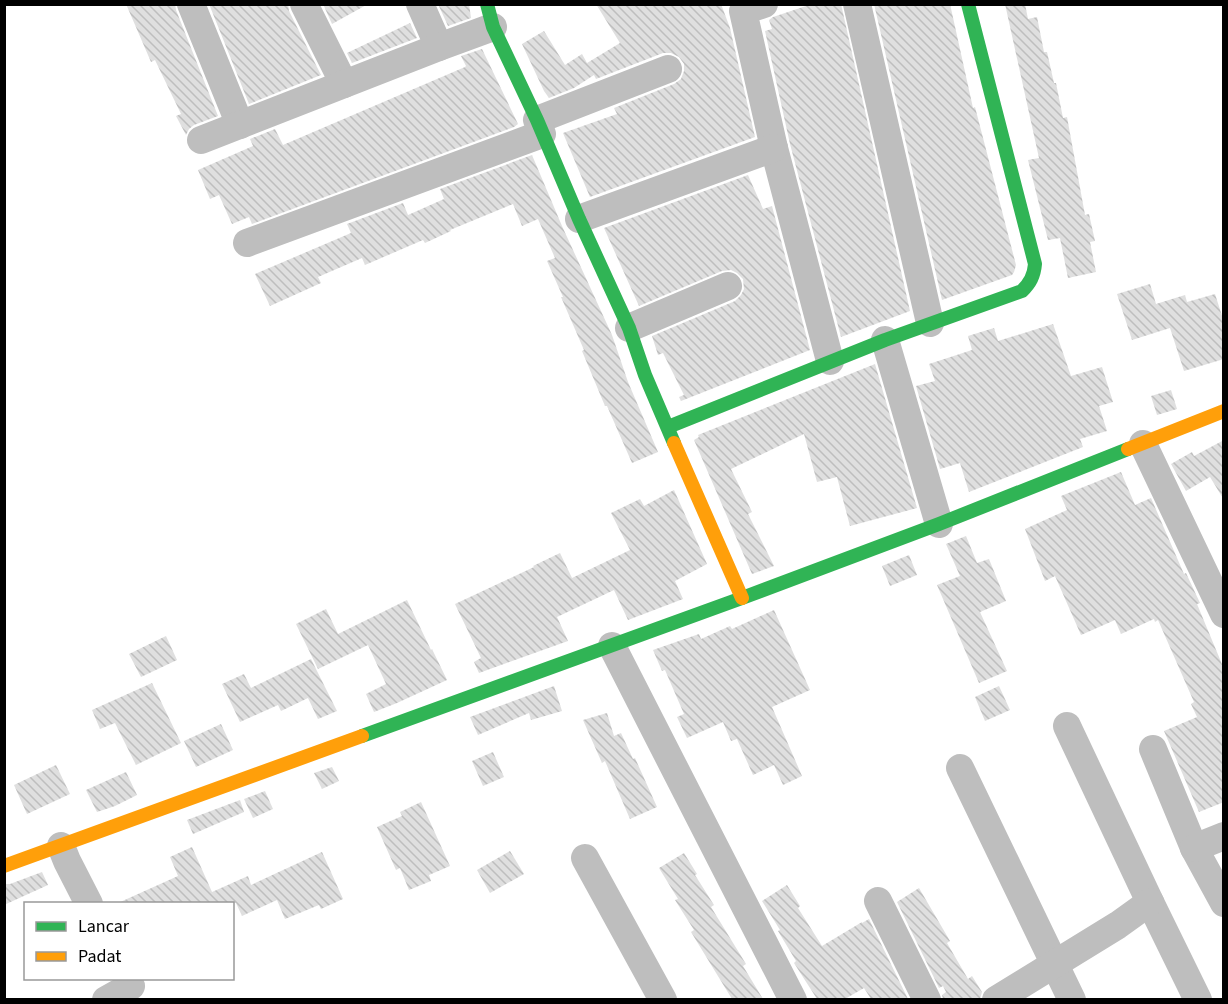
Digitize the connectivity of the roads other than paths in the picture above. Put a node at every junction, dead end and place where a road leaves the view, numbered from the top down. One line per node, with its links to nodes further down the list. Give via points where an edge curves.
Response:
1 (191, 4): 11 (street)
2 (304, 4): 10 (street)
3 (420, 4): 8 (street)
4 (857, 4): 18 (street)
5 (968, 4): 18 (street, via 1035,264 1034,273 1022,291)
6 (749, 7): 14 (street)
7 (490, 16): 8 (street); 12 (street)
8 (439, 47): 10 (street)
9 (668, 69): 12 (street)
10 (344, 84): 11 (street)
11 (240, 125): 13 (street)
12 (540, 127): 15 (street); 16 (street)
13 (201, 141)
14 (774, 148): 15 (street); 21 (street)
15 (579, 219): 19 (street)
16 (247, 243)
17 (728, 286): 19 (street)
18 (930, 323): 20 (street)
19 (628, 328): 23 (street)
20 (885, 340): 21 (street); 25 (street)
21 (830, 362): 23 (street)
22 (1224, 411): 24 (street)
23 (668, 426): 26 (street)
24 (1143, 444): 25 (street); 27 (street)
25 (939, 524): 26 (street)
26 (742, 598): 28 (street)
27 (1224, 614)
28 (612, 647): 34 (street); 45 (street)
29 (1067, 726): 39 (street)
30 (1153, 749): 33 (street)
31 (960, 768): 41 (street)
32 (1224, 836): 33 (street)
33 (1194, 849): 40 (street)
34 (64, 853): 36 (street); 38 (street)
35 (585, 858): 44 (street)
36 (4, 866)
37 (878, 901): 46 (street)
38 (88, 902)
39 (1150, 902): 41 (street); 49 (street)
40 (1224, 903)
41 (1054, 964): 47 (street); 48 (street)
42 (132, 988): 43 (street)
43 (106, 999)
44 (663, 999)
45 (793, 999)
46 (927, 999)
47 (996, 999)
48 (1072, 999)
49 (1198, 999)

